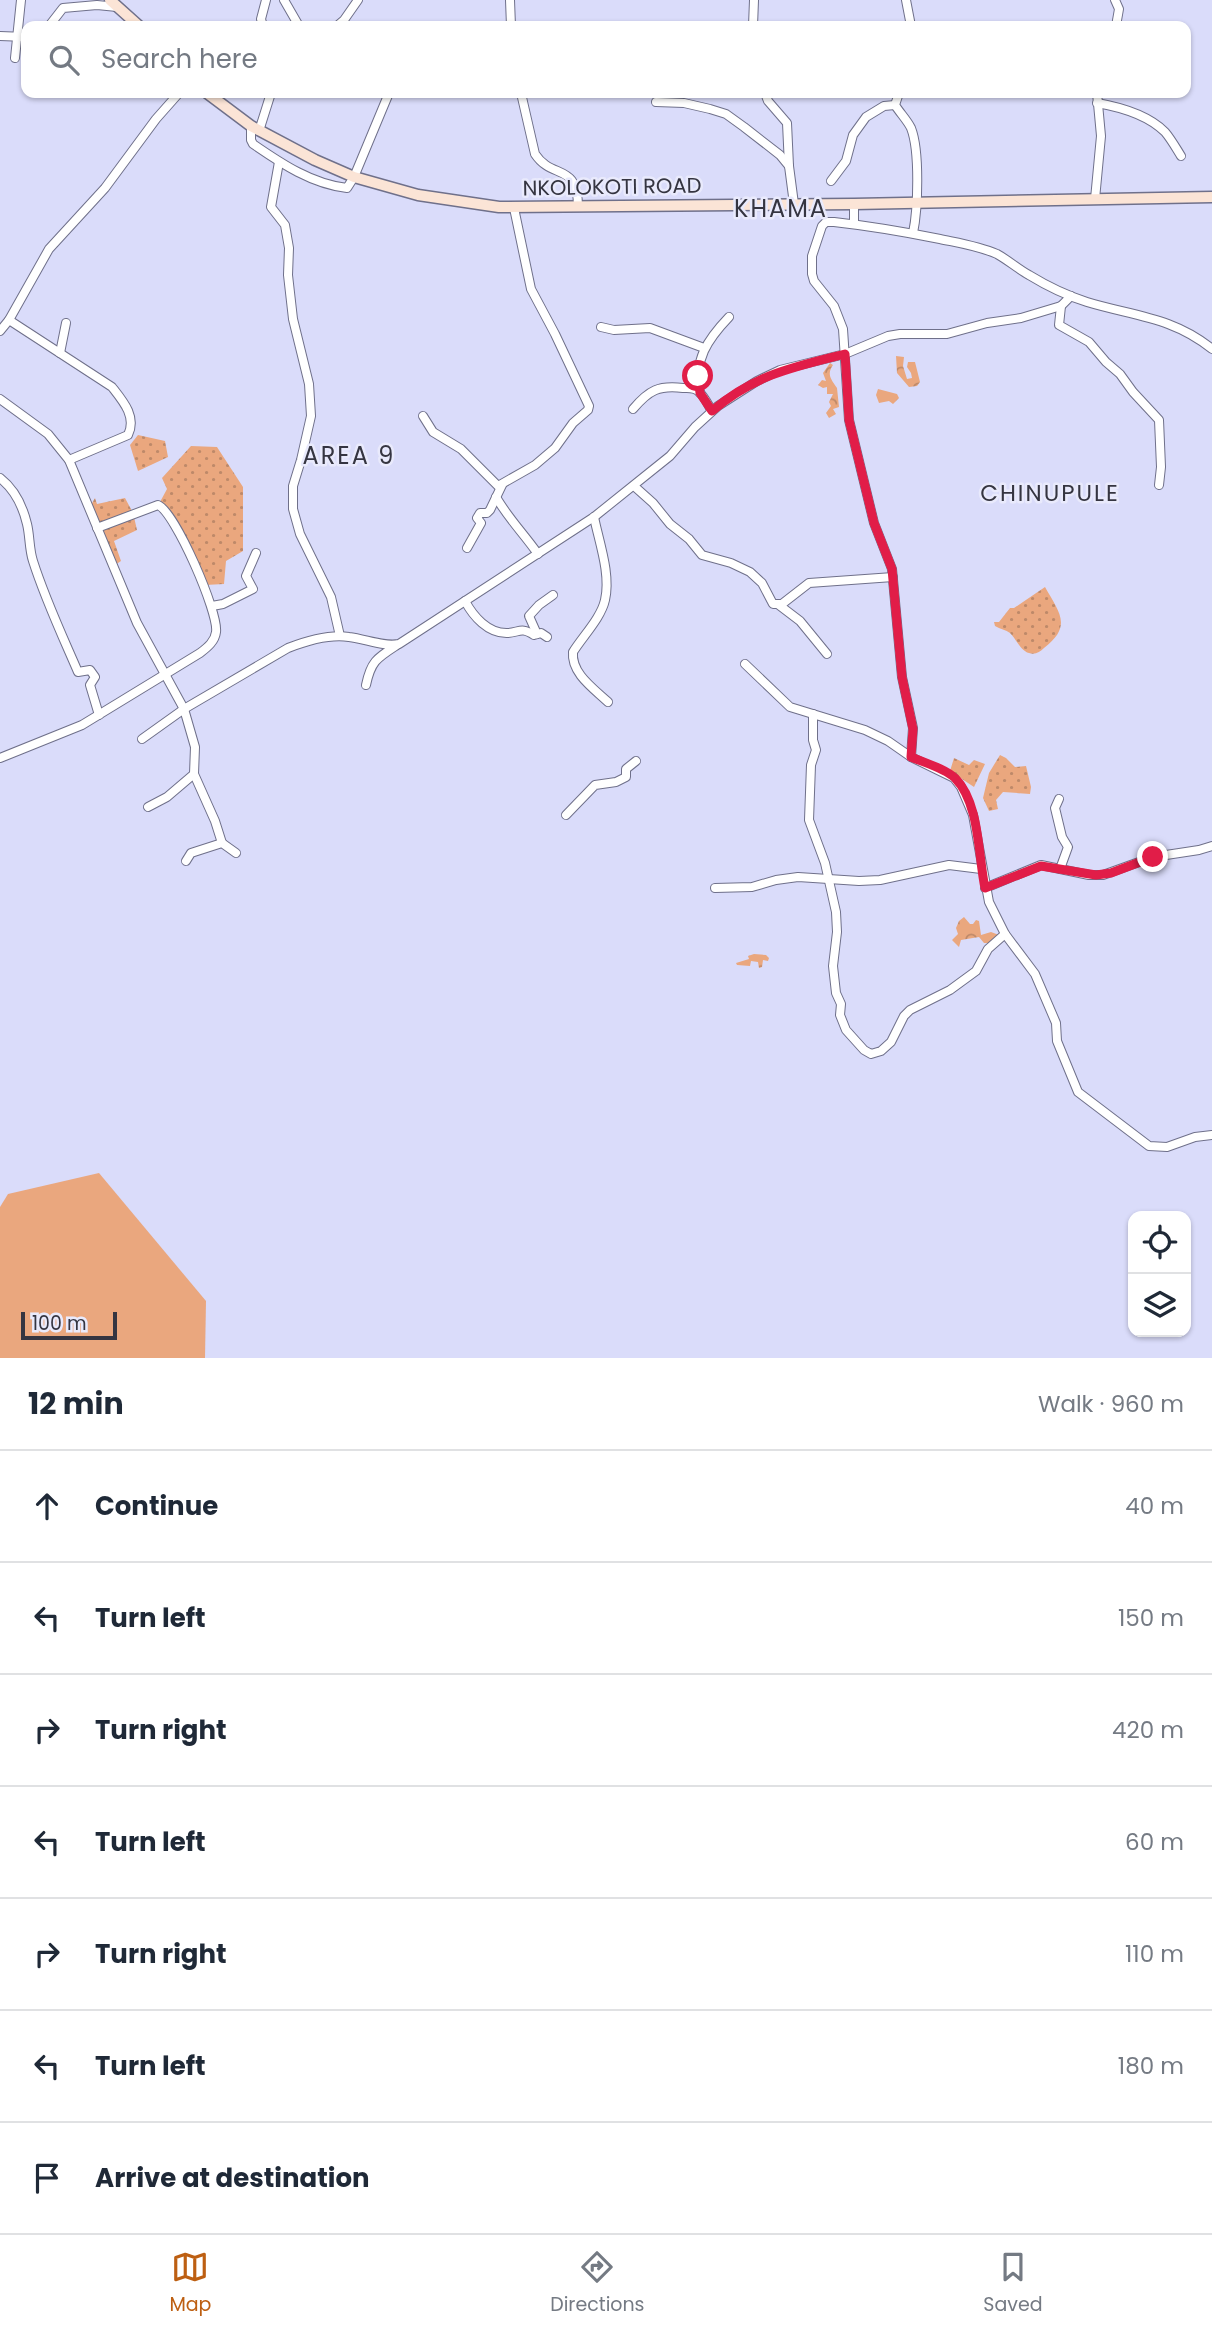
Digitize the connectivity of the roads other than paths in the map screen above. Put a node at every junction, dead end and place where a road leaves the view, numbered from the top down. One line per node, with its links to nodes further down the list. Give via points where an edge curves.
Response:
1 (21, 0): 10 (street)
2 (266, 0): 13 (street)
3 (284, 0): 14 (street)
4 (358, 0): 15 (street)
5 (510, 0): 16 (street)
6 (754, 0): 17 (street)
7 (906, 0): 18 (street)
8 (1115, 0): 19 (street)
9 (114, 4): 11 (street, via 63,8); 12 (main road)
10 (22, 21)
11 (52, 21)
12 (133, 21)
13 (262, 21)
14 (296, 21)
15 (343, 21)
16 (511, 21)
17 (753, 21)
18 (910, 21)
19 (1117, 21)
20 (0, 36): 21 (street)
21 (21, 37)
22 (21, 40): 23 (street)
23 (15, 58)
24 (175, 98): 53 (street, via 104,188 49,248)
25 (214, 98): 35 (main road, NKOLOKOTI ROAD)
26 (269, 98): 35 (street)
27 (387, 98): 39 (street)
28 (522, 98): 46 (street, via 539,160 574,182)
29 (767, 98): 38 (street, via 787,123)
30 (898, 98): 34 (street)
31 (1097, 98): 33 (street)
32 (656, 102): 38 (street, via 684,103 726,114)
33 (1097, 103): 36 (street, via 1156,124); 42 (street, via 1101,136)
34 (895, 105): 40 (street, via 866,117 853,135 846,161); 43 (street, via 913,135)
35 (255, 128): 37 (street, via 253,144); 39 (main road, NKOLOKOTI ROAD)
36 (1181, 156)
37 (279, 162): 39 (street, via 302,175 345,188); 83 (street, via 271,208 285,225 295,336 309,384 311,416 293,486 293,509 331,597)
38 (789, 166): 44 (street)
39 (354, 177): 47 (main road, NKOLOKOTI ROAD, via 418,195)
40 (831, 181)
41 (1212, 197): 42 (main road, NKOLOKOTI ROAD)
42 (1095, 199): 43 (main road, NKOLOKOTI ROAD)
43 (918, 202): 45 (main road, NKOLOKOTI ROAD); 49 (street)
44 (794, 204): 45 (main road, NKOLOKOTI ROAD); 46 (main road, NKOLOKOTI ROAD)
45 (854, 204): 48 (street)
46 (578, 207): 47 (main road, NKOLOKOTI ROAD)
47 (514, 208): 68 (street, via 531,289 589,406 555,448)
48 (853, 224): 49 (street); 60 (street, via 826,222 822,226 811,267 814,281 834,306 843,329)
49 (913, 233): 50 (street, via 998,255)
50 (1071, 296): 51 (street); 58 (street, via 1171,325)
51 (1061, 306): 60 (street, via 947,334 888,336); 69 (street, via 1059,325 1089,342 1159,419)
52 (729, 317): 57 (street)
53 (9, 320): 56 (street); 59 (street)
54 (66, 323): 59 (street)
55 (601, 327): 57 (street, via 650,328)
56 (0, 331)
57 (704, 348): 61 (street)
58 (1212, 349)
59 (60, 354): 66 (street, via 112,387 131,417 132,428 128,435)
60 (845, 354): 64 (street, via 780,370 738,391); 77 (street, via 849,420 874,523)
61 (700, 393): 63 (street, via 695,388 660,387); 64 (street)
62 (0, 399): 66 (street, via 48,434)
63 (633, 409)
64 (712, 411): 70 (street)
65 (423, 416): 68 (street, via 433,432 461,449 496,485)
66 (69, 460): 73 (street)
67 (0, 478): 93 (street, via 14,492 27,523 32,560 78,672 90,670 95,677 90,685)
68 (502, 485): 71 (street)
69 (1158, 485)
70 (634, 486): 72 (street); 80 (street, via 702,555 750,572 762,583 772,604)
71 (496, 497): 74 (street, via 490,510 477,518 481,523); 76 (street)
72 (594, 517): 76 (street); 90 (street, via 605,599 572,660)
73 (97, 528): 81 (street, via 158,505 165,508); 88 (street)
74 (467, 548)
75 (256, 553): 81 (street, via 246,576 253,589)
76 (538, 554): 79 (street)
77 (893, 577): 80 (street, via 809,583); 96 (street, via 902,677 913,729)
78 (553, 595): 82 (street, via 529,616)
79 (465, 601): 82 (street, via 484,625 507,633 517,629); 85 (street)
80 (779, 605): 86 (street, via 800,621)
81 (212, 606): 88 (street, via 214,639 200,653)
82 (537, 634): 84 (street)
83 (340, 636): 85 (street); 91 (street, via 288,648)
84 (547, 637)
85 (400, 644): 89 (street, via 375,659)
86 (827, 654)
87 (745, 664): 92 (street, via 790,707)
88 (163, 673): 91 (street); 93 (street)
89 (366, 685)
90 (607, 702)
91 (184, 709): 94 (street); 98 (street, via 195,747)
92 (813, 714): 96 (street, via 864,730); 108 (street, via 816,750 809,820)
93 (99, 715): 95 (street)
94 (142, 739)
95 (0, 757)
96 (911, 757): 106 (street, via 949,774 961,787 976,826)
97 (636, 761): 101 (street, via 626,769 626,778 596,785)
98 (194, 774): 100 (street); 102 (street)
99 (1059, 799): 107 (street, via 1055,808 1068,847)
100 (148, 807)
101 (566, 815)
102 (222, 843): 104 (street); 105 (street, via 191,853)
103 (1212, 846): 107 (street, via 1153,857 1103,875)
104 (236, 853)
105 (186, 861)
106 (981, 869): 108 (street, via 949,865 880,880); 110 (street)
107 (1060, 869): 110 (street, via 1038,866)
108 (828, 878): 109 (street, via 798,877 752,887); 111 (street, via 836,912 833,966 840,1015 846,1030 871,1054 894,1038 910,1010 976,971 988,949)
109 (715, 888)
110 (985, 888): 111 (street)
111 (1005, 934): 112 (street, via 1038,982 1078,1092 1149,1146 1167,1147)
112 (1212, 1135)

